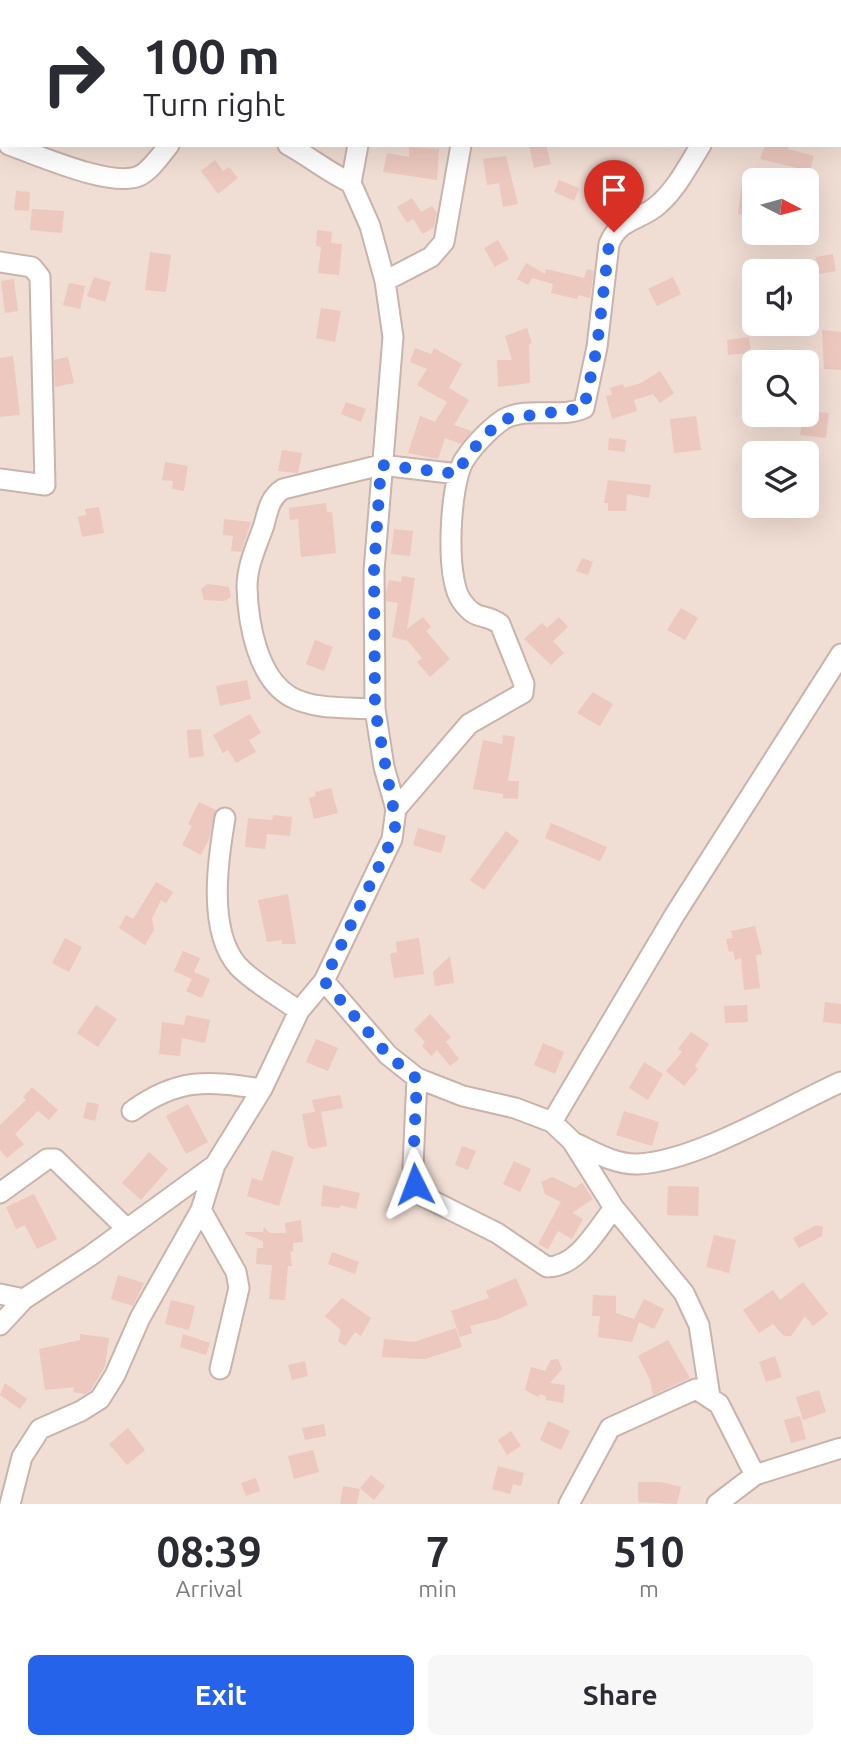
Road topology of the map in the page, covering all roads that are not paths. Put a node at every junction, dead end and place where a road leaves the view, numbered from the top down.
1 (15, 147) edge
2 (167, 147) edge
3 (292, 147) edge
4 (358, 147) edge
5 (461, 147) edge
6 (700, 147) edge
7 (351, 183) junction
8 (0, 262) edge
9 (386, 281) junction
10 (381, 465) junction
11 (458, 474) junction
12 (0, 479) edge
13 (841, 654) edge
14 (375, 709) junction
15 (396, 809) junction
16 (225, 818) dead end
17 (324, 981) junction
18 (299, 1011) junction
19 (417, 1079) junction
20 (841, 1082) edge
21 (262, 1089) junction
22 (132, 1111) dead end
23 (552, 1122) junction
24 (572, 1141) junction
25 (215, 1165) junction
26 (0, 1193) edge
27 (614, 1208) junction
28 (201, 1210) junction
29 (126, 1228) junction
30 (0, 1294) edge
31 (24, 1299) junction
32 (0, 1325) edge
33 (220, 1368) dead end
34 (710, 1397) junction
35 (841, 1448) edge
36 (755, 1475) junction
37 (10, 1504) edge
38 (569, 1504) edge
39 (717, 1504) edge

1 - 2 street
3 - 7 street
4 - 7 street
5 - 9 street
6 - 11 street
7 - 9 street
8 - 12 street
9 - 10 street
10 - 11 street
10 - 14 street
10 - 14 street
11 - 15 street
13 - 23 street
14 - 15 street
15 - 17 street
16 - 18 street
17 - 18 street
17 - 19 street
18 - 21 street
19 - 23 street
19 - 27 street
20 - 24 street
21 - 22 street
21 - 25 street
23 - 24 street
24 - 27 street
25 - 28 street
25 - 29 street
26 - 29 street
27 - 34 street
28 - 33 street
28 - 37 street
29 - 31 street
30 - 31 street
31 - 32 street
34 - 36 street
34 - 38 street
35 - 36 street
36 - 39 street

